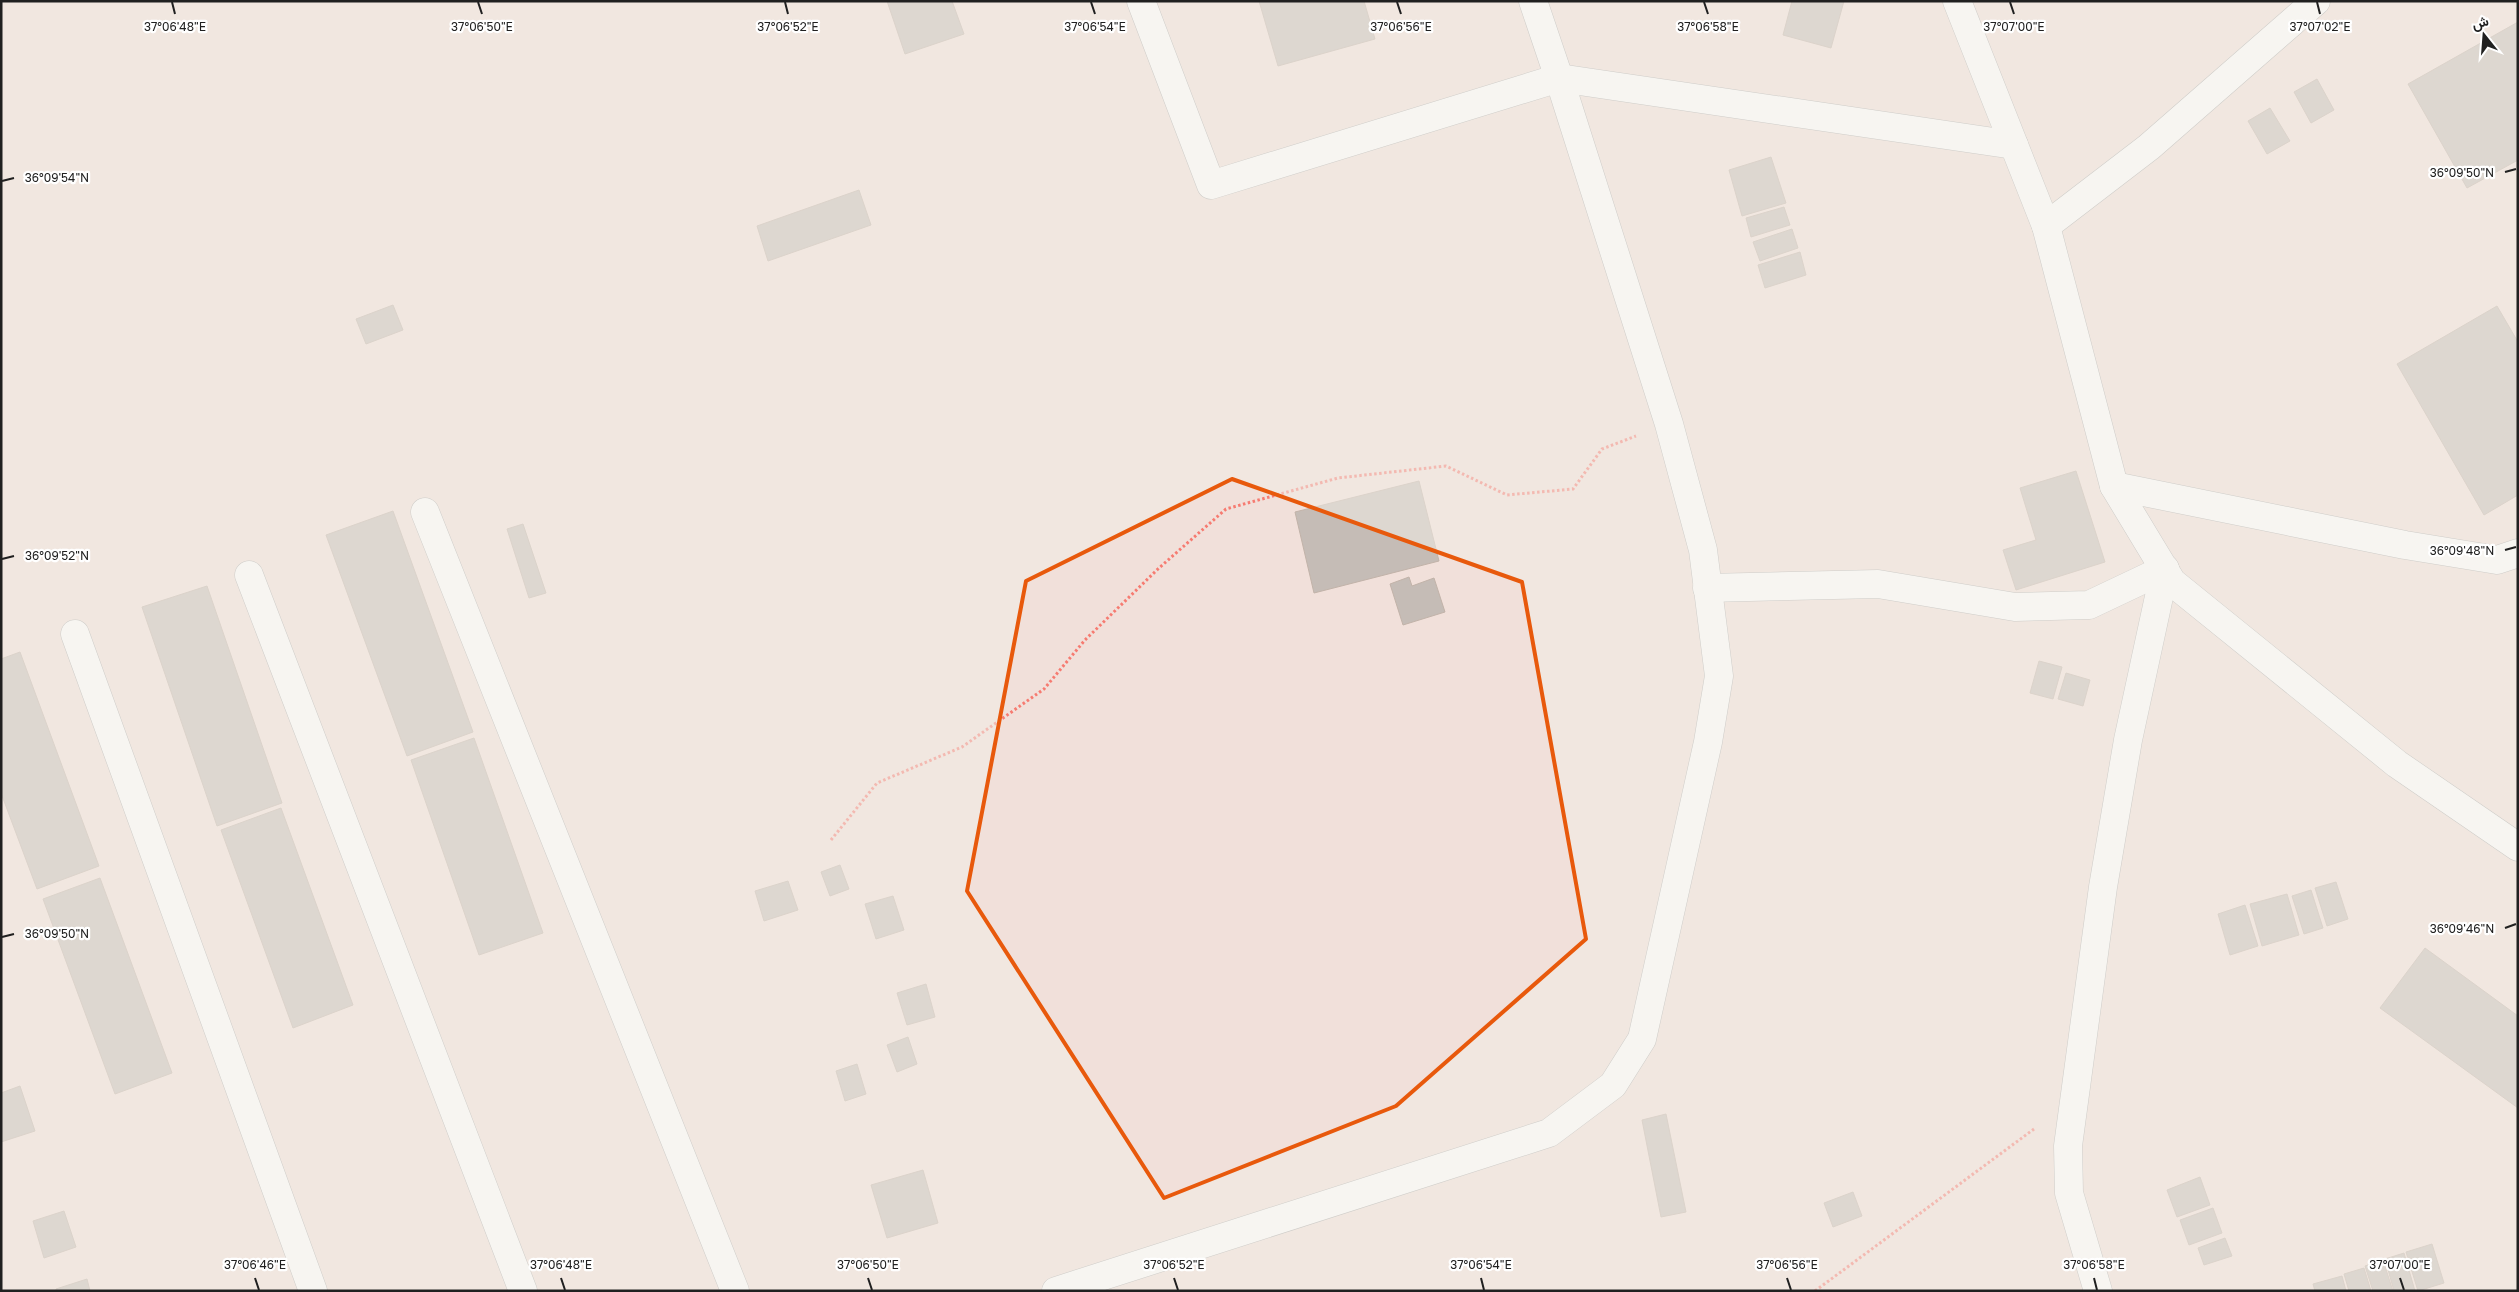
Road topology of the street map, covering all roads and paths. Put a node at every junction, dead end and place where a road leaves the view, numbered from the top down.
1 (1141, 1) edge
2 (1533, 1) edge
3 (1957, 1) edge
4 (2316, 1) edge
5 (1559, 78) junction
6 (2014, 145) junction
7 (2046, 226) junction
8 (1670, 424) junction
9 (2114, 486) junction
10 (425, 512) dead end
11 (2518, 553) edge
12 (2164, 569) junction
13 (249, 575) dead end
14 (1707, 588) junction
15 (75, 634) dead end
16 (831, 840) dead end
17 (2518, 846) edge
18 (2075, 1099) junction
19 (313, 1291) edge
20 (523, 1291) edge
21 (735, 1291) edge
22 (1056, 1291) edge
23 (1816, 1291) edge
24 (2098, 1291) edge

1 - 5 lane
2 - 5 lane
3 - 6 lane
4 - 7 lane
5 - 6 lane
5 - 8 lane
6 - 7 lane
7 - 9 lane
8 - 14 lane
8 - 16 path
9 - 11 lane
9 - 12 lane
10 - 21 lane
12 - 14 lane
12 - 17 lane
12 - 18 lane
13 - 20 lane
14 - 22 lane
15 - 19 lane
18 - 23 path
18 - 24 lane

